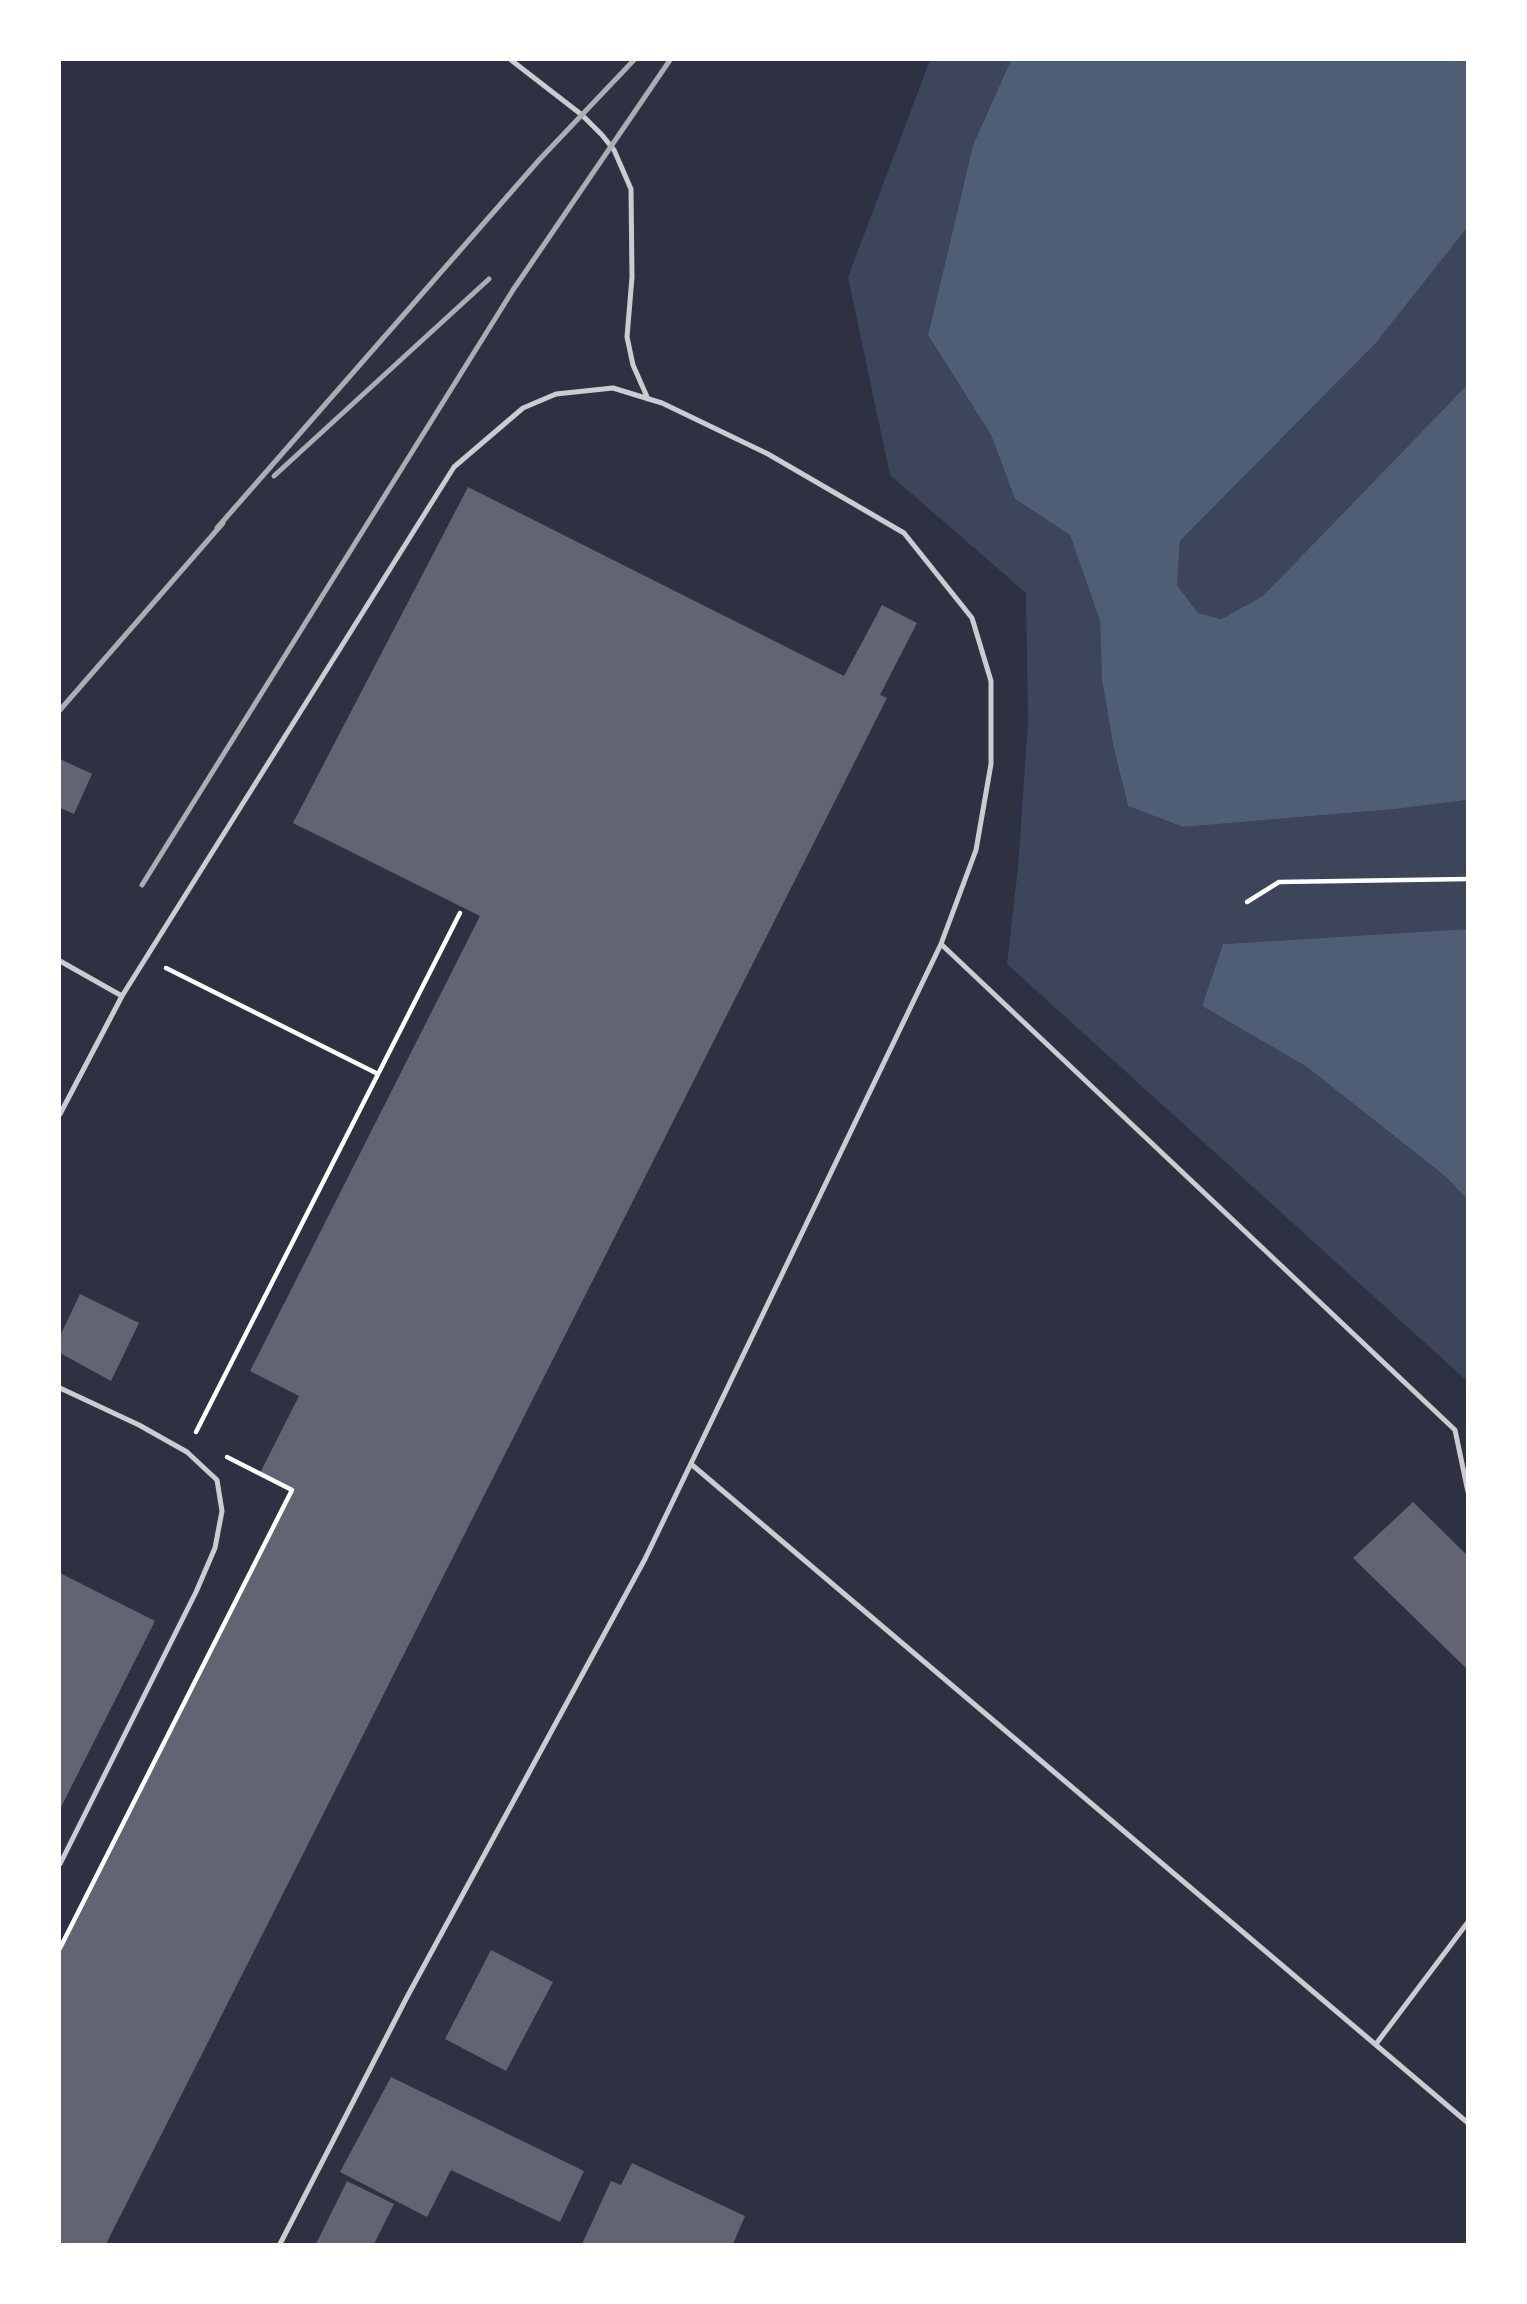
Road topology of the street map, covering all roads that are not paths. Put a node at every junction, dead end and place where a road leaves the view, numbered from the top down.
1 (511, 60) edge
2 (648, 399) junction
3 (941, 944) junction
4 (60, 961) edge
5 (122, 996) junction
6 (60, 1114) edge
7 (60, 1388) edge
8 (691, 1464) junction
9 (1468, 1492) edge
10 (60, 1864) edge
11 (1468, 1922) edge
12 (1376, 2044) junction
13 (1468, 2123) edge
14 (280, 2245) edge

1 - 2 lane
2 - 3 lane
2 - 5 lane
3 - 8 lane
3 - 9 lane
4 - 5 lane
5 - 6 lane
7 - 10 lane
8 - 12 lane
8 - 14 lane
11 - 12 lane
12 - 13 lane

